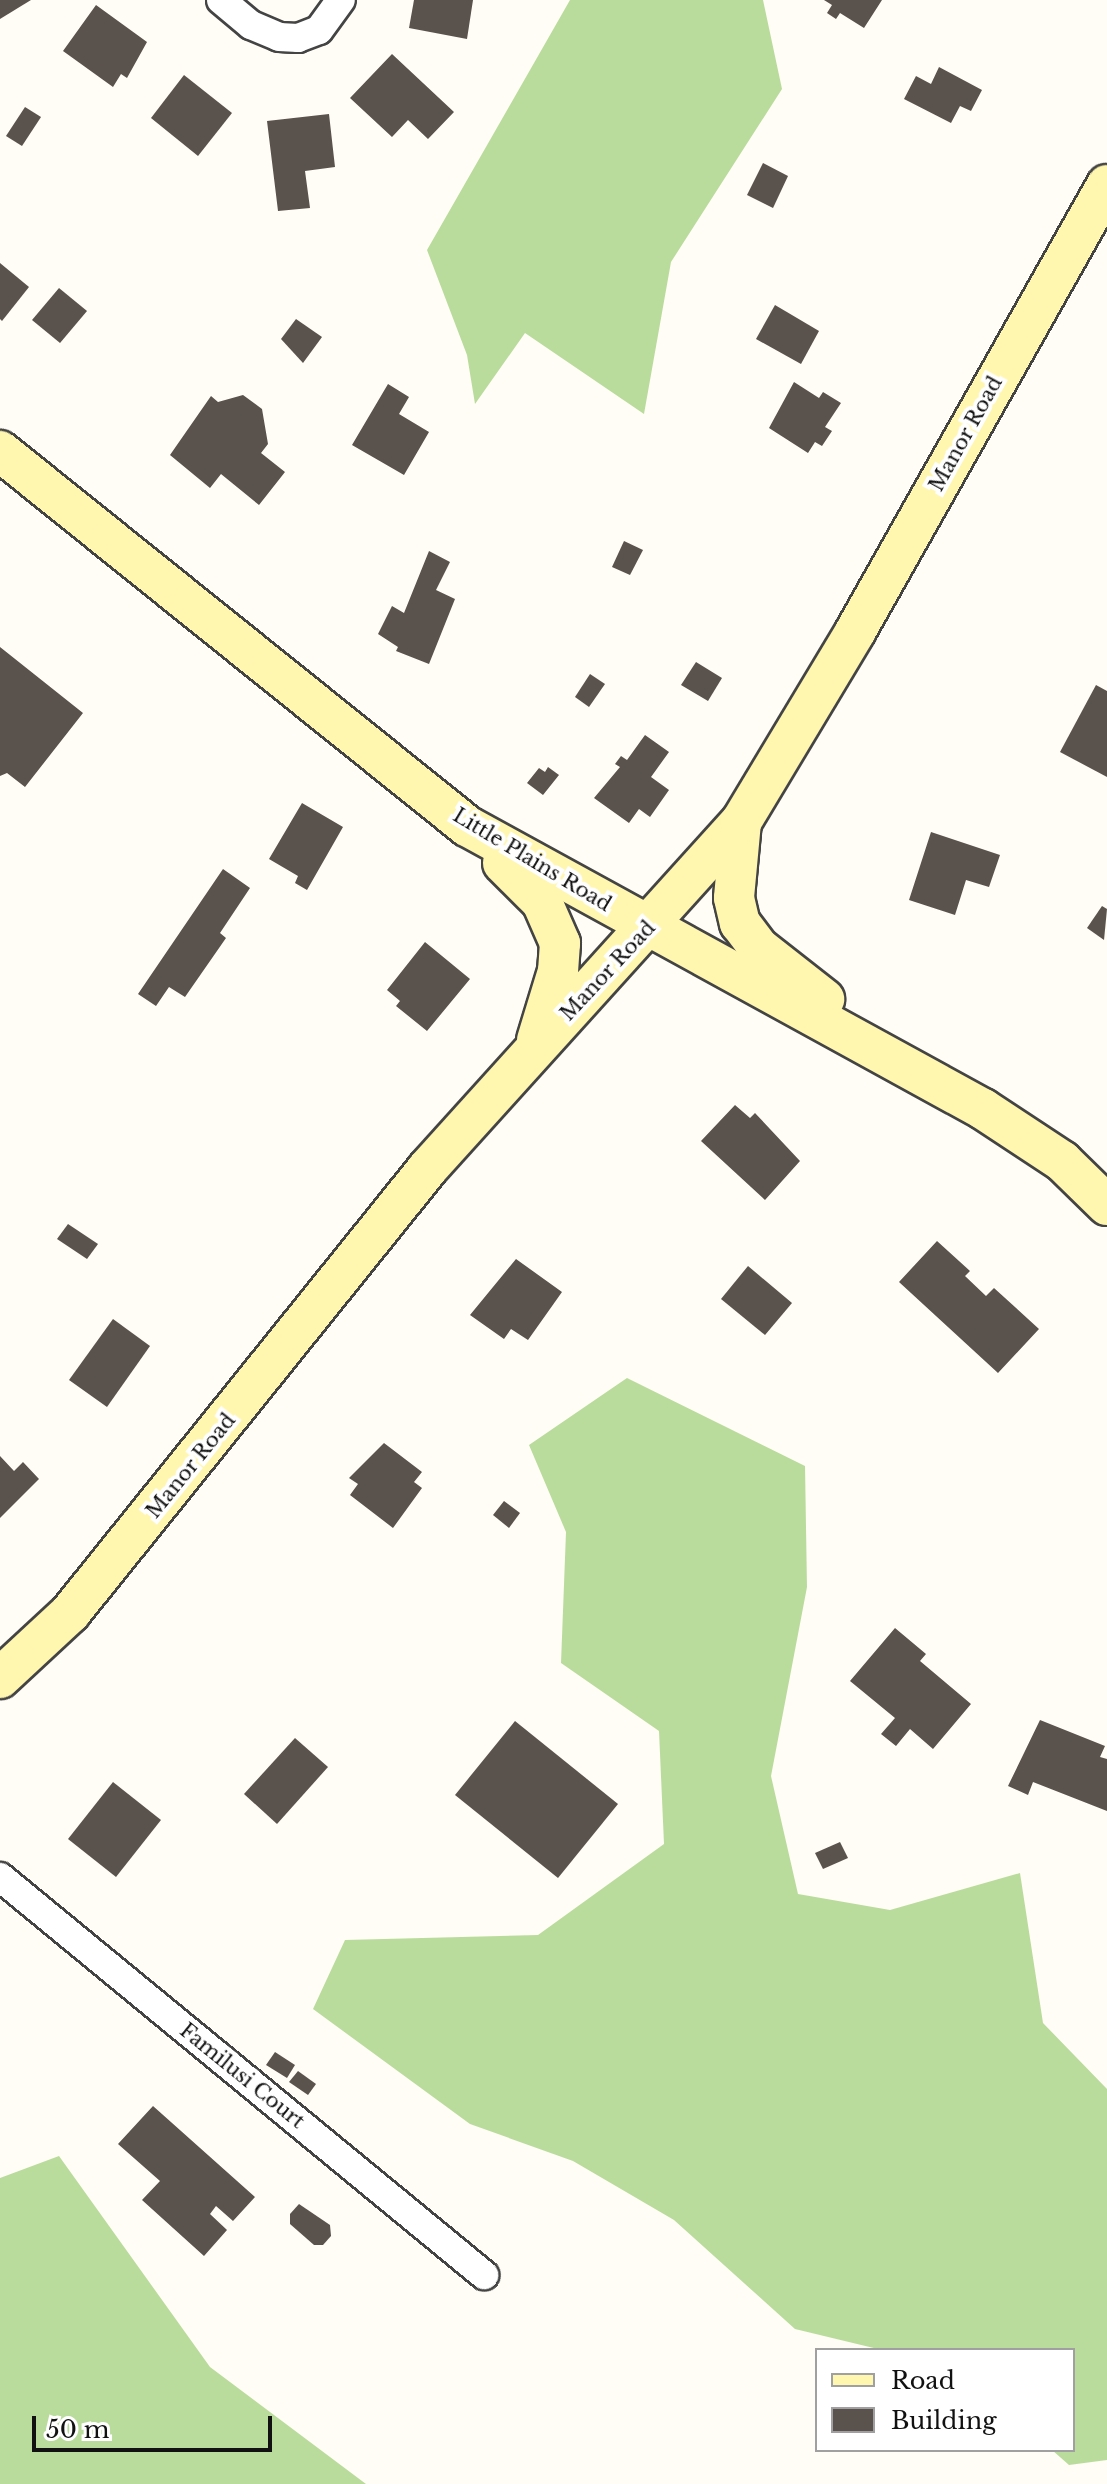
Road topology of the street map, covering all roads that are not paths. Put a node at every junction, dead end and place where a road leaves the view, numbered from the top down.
1 (221, 0) edge
2 (341, 0) edge
3 (1107, 185) edge
4 (0, 451) edge
5 (741, 822) junction
6 (467, 826) junction
7 (649, 926) junction
8 (534, 1052) junction
9 (900, 1064) junction
10 (1107, 1205) edge
11 (0, 1678) edge
12 (0, 1877) edge
13 (484, 2275) dead end

1 - 2 street
3 - 5 street, Manor Road
4 - 6 street, Little Plains Road
5 - 7 street, Manor Road
5 - 9 street
6 - 7 street, Little Plains Road
6 - 8 street
7 - 8 street, Manor Road
7 - 9 street, Little Plains Road
8 - 11 street, Manor Road
9 - 10 street, Little Plains Road
12 - 13 street, Familusi Court

